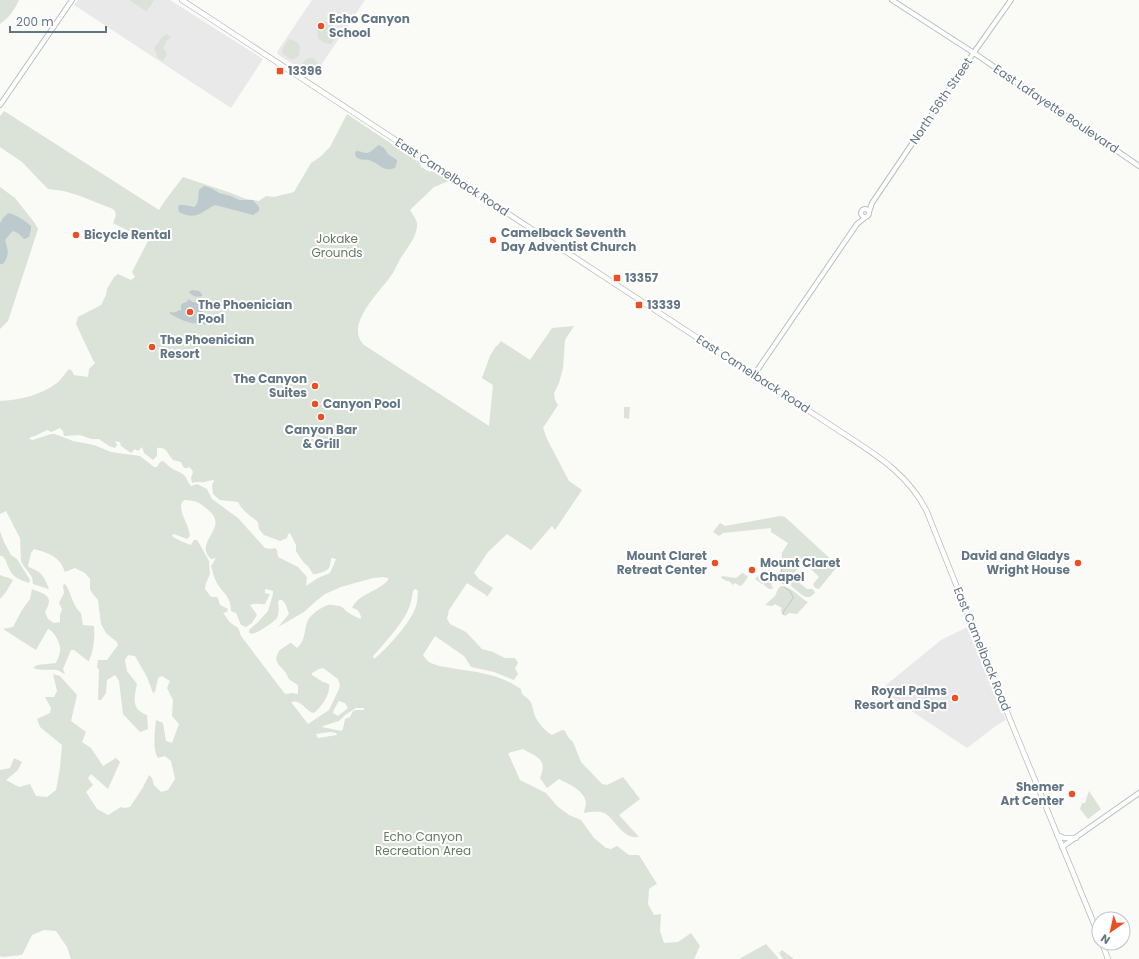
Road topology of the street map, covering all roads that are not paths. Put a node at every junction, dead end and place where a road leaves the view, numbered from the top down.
1 (72, 0) edge
2 (182, 0) edge
3 (892, 0) edge
4 (1011, 0) edge
5 (974, 53) junction
6 (0, 106) edge
7 (1139, 166) edge
8 (867, 211) junction
9 (861, 214) junction
10 (866, 217) junction
11 (857, 224) junction
12 (754, 375) junction
13 (1139, 793) edge
14 (1057, 834) junction
15 (1076, 838) junction
16 (1062, 847) junction
17 (1091, 917) edge

1 - 6 street
2 - 12 main road, East Camelback Road
3 - 5 street, East Lafayette Boulevard
4 - 5 street, North 56th Street
5 - 7 street, East Lafayette Boulevard
5 - 8 street, North 56th Street
8 - 9 street, North 56th Street
8 - 10 street, North 56th Street
9 - 10 street
9 - 11 street, North 56th Street
10 - 11 street, North 56th Street
11 - 12 street, North 56th Street
12 - 14 main road, East Camelback Road
13 - 15 street
14 - 15 main road
14 - 16 main road, East Camelback Road
15 - 16 street
16 - 17 main road, East Camelback Road

